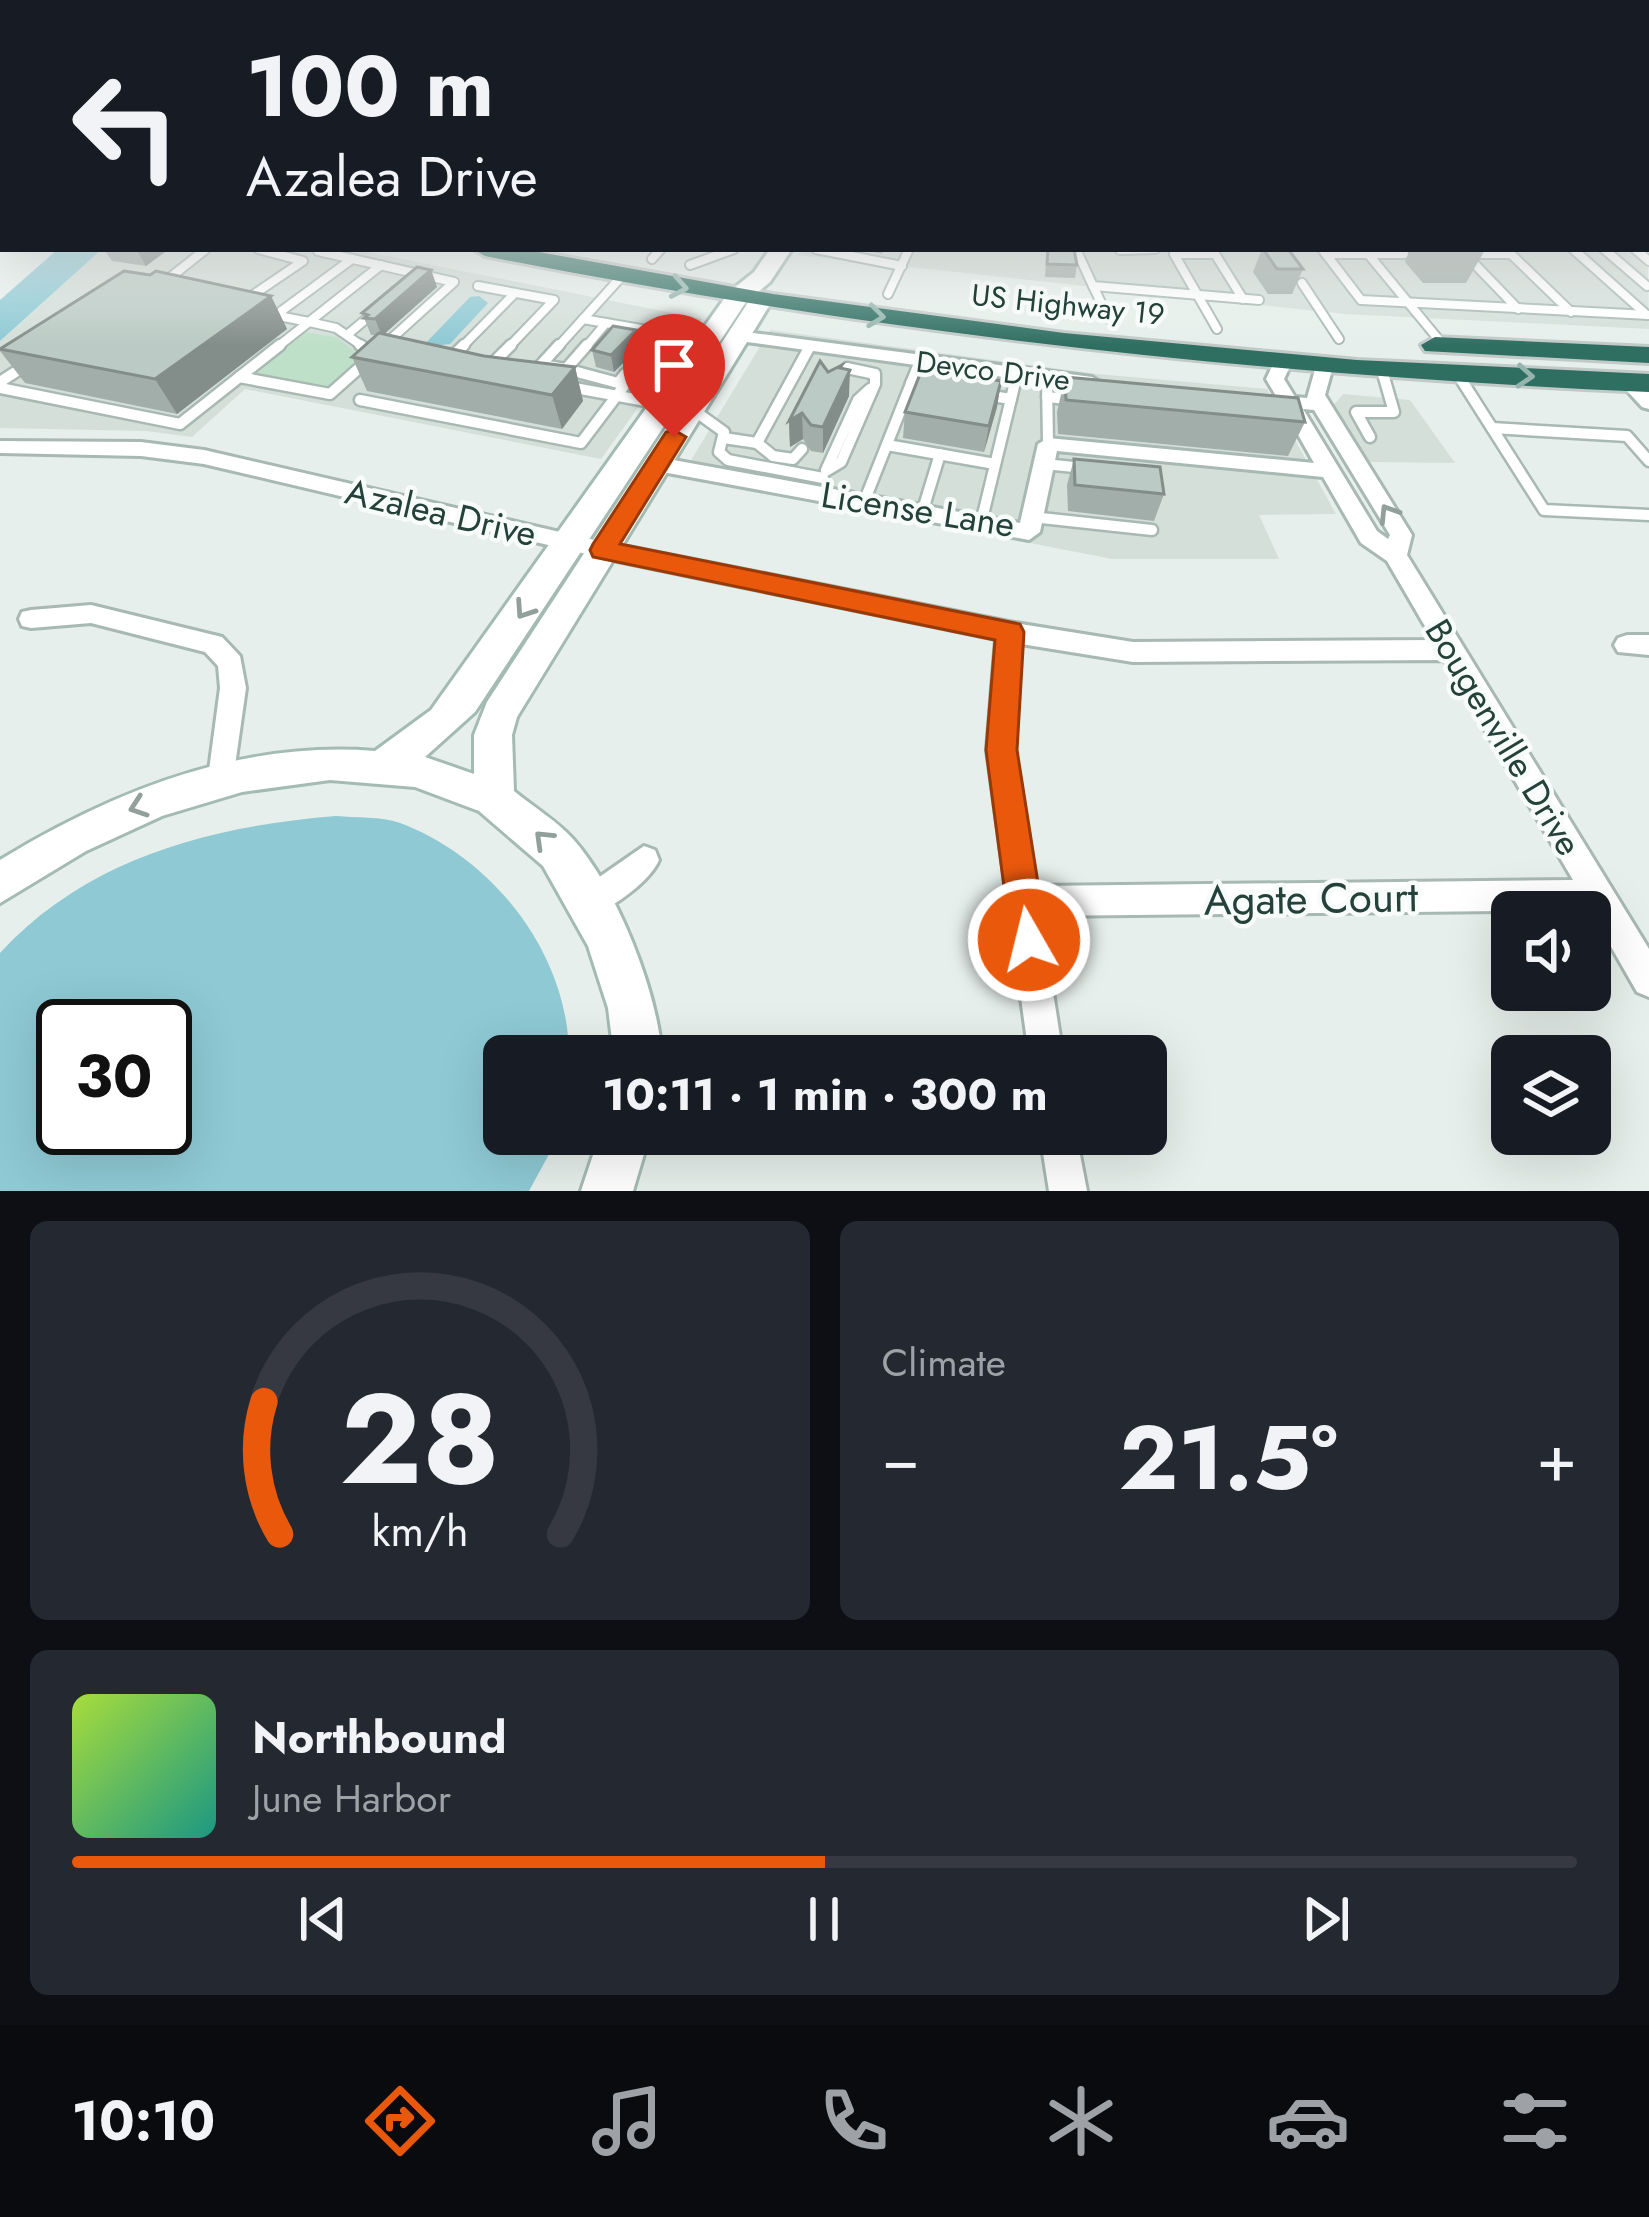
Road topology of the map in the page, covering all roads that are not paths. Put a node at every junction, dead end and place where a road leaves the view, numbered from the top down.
1 (202, 252) edge
2 (269, 252) edge
3 (317, 252) edge
4 (327, 252) edge
5 (500, 252) edge
6 (726, 252) edge
7 (779, 252) edge
8 (829, 252) edge
9 (908, 252) edge
10 (1077, 252) edge
11 (1166, 252) edge
12 (1201, 252) edge
13 (1215, 252) edge
14 (1324, 252) edge
15 (1367, 252) edge
16 (1379, 252) edge
17 (1481, 252) edge
18 (1496, 252) edge
19 (1577, 252) edge
20 (1608, 252) edge
21 (656, 254) edge
22 (1174, 254) junction
23 (1404, 254) dead end
24 (1450, 254) edge
25 (1465, 254) junction
26 (352, 259) junction
27 (303, 261) junction
28 (381, 265) junction
29 (690, 266) junction
30 (902, 266) junction
31 (420, 274) junction
32 (622, 276) junction
33 (167, 280) junction
34 (1302, 284) edge
35 (478, 286) dead end
36 (1093, 286) junction
37 (1615, 286) junction
38 (1648, 286) edge
39 (753, 292) junction
40 (515, 293) junction
41 (888, 294) junction
42 (1197, 295) junction
43 (250, 297) junction
44 (1243, 299) junction
45 (1259, 300) dead end
46 (1409, 303) junction
47 (1519, 310) junction
48 (1572, 313) junction
49 (275, 315) junction
50 (1648, 315) edge
51 (583, 319) junction
52 (1108, 319) junction
53 (309, 322) junction
54 (606, 323) junction
55 (1216, 329) junction
56 (657, 332) junction
57 (347, 335) junction
58 (738, 336) junction
59 (810, 346) junction
60 (1507, 349) junction
61 (1332, 351) junction
62 (377, 352) junction
63 (1649, 355) edge
64 (1284, 359) junction
65 (1450, 359) junction
66 (920, 361) junction
67 (445, 364) junction
68 (541, 364) junction
69 (1381, 367) junction
70 (566, 369) junction
71 (485, 371) junction
72 (1016, 374) junction
73 (239, 377) junction
74 (1642, 378) edge
75 (528, 379) junction
76 (910, 383) junction
77 (0, 385) edge
78 (1114, 386) edge
79 (831, 388) edge
80 (1047, 388) junction
81 (617, 395) junction
82 (1011, 399) junction
83 (359, 400) dead end
84 (1248, 400) edge
85 (1093, 402) edge
86 (1649, 403) edge
87 (1321, 404) junction
88 (678, 407) junction
89 (1292, 416) junction
90 (1492, 428) junction
91 (1370, 437) dead end
92 (724, 438) junction
93 (757, 443) junction
94 (887, 445) junction
95 (0, 447) edge
96 (802, 449) dead end
97 (940, 454) junction
98 (1046, 454) junction
99 (1649, 461) edge
100 (657, 464) junction
101 (995, 464) junction
102 (1089, 469) edge
103 (1330, 471) junction
104 (822, 480) junction
105 (864, 502) junction
106 (922, 512) junction
107 (1649, 515) edge
108 (1033, 517) junction
109 (981, 523) junction
110 (1152, 530) dead end
111 (586, 546) junction
112 (1395, 555) junction
113 (32, 619) dead end
114 (1010, 632) junction
115 (1452, 650) junction
116 (388, 762) junction
117 (222, 778) junction
118 (494, 799) junction
119 (644, 860) dead end
120 (0, 883) edge
121 (1596, 891) edge
122 (1491, 896) edge
123 (593, 900) junction
124 (1024, 902) junction
125 (1611, 917) edge
126 (1649, 980) edge
127 (638, 1035) edge
128 (1043, 1035) edge
129 (1061, 1155) edge
130 (1067, 1191) edge

1 - 33 lane
2 - 27 lane
3 - 27 lane
4 - 26 lane
5 - 32 highway, US Highway 19
6 - 29 lane
7 - 39 street
8 - 30 lane
9 - 30 lane
10 - 36 lane
11 - 22 lane
12 - 22 lane
13 - 44 lane
14 - 46 lane
15 - 46 lane
16 - 23 lane
17 - 25 lane
18 - 48 lane
19 - 37 lane
20 - 38 lane
21 - 29 highway, US Highway 19
22 - 42 lane
24 - 25 lane
25 - 47 lane
26 - 28 lane
26 - 49 lane
27 - 43 lane
28 - 31 lane
28 - 53 lane
29 - 39 highway, US Highway 19
30 - 41 lane
31 - 57 lane
31 - 62 lane
32 -> 39 highway, US Highway 19
32 - 51 lane
33 - 43 lane
33 - 77 lane
34 - 61 lane
35 - 40 lane
36 - 42 lane
36 - 52 lane
37 - 38 lane
37 - 50 lane
39 - 41 highway, US Highway 19
39 - 58 street
39 -> 64 highway, US Highway 19
39 - 88 street
40 - 67 lane
40 - 71 lane
41 - 52 highway, US Highway 19
42 - 44 lane
42 - 55 lane
43 - 49 lane
44 - 45 lane
46 - 47 lane
46 - 65 lane
47 - 48 lane
48 - 50 lane
49 - 53 lane
51 - 54 lane
51 - 68 lane
52 - 55 highway, US Highway 19
53 - 57 lane
53 - 73 lane
54 - 56 lane
54 - 70 lane
55 - 61 highway, US Highway 19
56 - 70 lane
56 - 81 lane
57 - 62 lane
58 - 59 street, Devco Drive
58 - 88 street
59 - 66 street, Devco Drive
59 - 93 lane
60 - 63 highway, US Highway 19
60 - 64 highway
60 - 65 highway, US Highway 19
61 - 64 highway, US Highway 19
61 - 65 highway, US Highway 19
61 - 69 highway, US Highway 19
61 - 87 street
62 - 67 lane
62 - 73 lane
64 - 89 street, Bougenville Drive
65 - 69 highway, US Highway 19
65 -> 74 highway, US Highway 19
65 - 90 lane
66 - 72 street, Devco Drive
66 - 76 lane
67 - 71 lane
68 - 70 lane
68 - 75 lane
69 - 91 lane
71 - 75 lane
72 - 80 street, Devco Drive
72 - 82 lane
73 - 77 lane
74 - 86 street
75 - 81 lane
76 - 82 lane
76 - 94 lane
78 - 80 street, Devco Drive
79 - 104 lane
80 - 85 lane
80 - 98 lane
81 - 83 lane
81 - 88 lane
82 - 101 lane
84 - 89 street
87 - 89 street
112 -> 87 street, Bougenville Drive
88 - 92 lane
88 - 100 street
88 - 111 street
89 - 103 street, Bougenville Drive
90 - 99 lane
90 - 107 lane
92 - 93 lane
92 - 104 lane
93 - 96 lane
94 - 97 lane
94 - 105 lane
95 - 111 street, Azalea Drive
97 - 101 lane
97 - 106 lane
98 - 102 lane
98 - 103 street
98 - 108 street, License Lane
100 - 104 street, License Lane
100 - 111 street
101 - 109 lane
103 - 112 street, Bougenville Drive
104 - 105 street, License Lane
105 - 106 street, License Lane
106 - 109 street, License Lane
108 - 109 street, License Lane
108 - 110 lane
111 - 114 street, Azalea Drive
111 -> 116 street
111 - 118 street
112 - 115 street, Bougenville Drive
113 - 117 street
114 - 115 street, Azalea Drive
114 - 124 street
115 - 121 street, Bougenville Drive
116 - 117 street
116 - 118 street
117 -> 120 street
123 -> 118 street
119 - 123 street
122 - 124 street, Agate Court
123 - 127 street
124 - 128 street
125 - 126 street, Bougenville Drive
129 - 130 street

